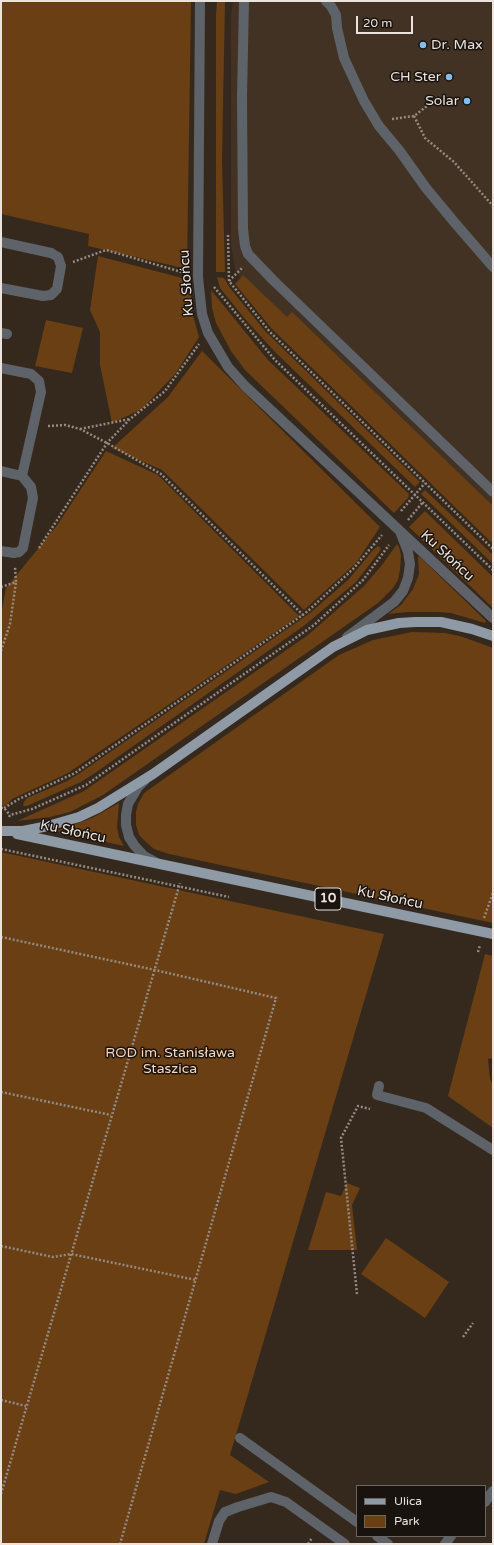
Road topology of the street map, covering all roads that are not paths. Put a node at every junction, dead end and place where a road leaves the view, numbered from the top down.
1 (200, 1) edge
2 (244, 1) edge
3 (326, 1) edge
4 (1, 242) edge
5 (493, 267) edge
6 (1, 288) edge
7 (1, 368) edge
8 (1, 471) edge
9 (22, 476) junction
10 (493, 492) edge
11 (402, 527) junction
12 (1, 551) edge
13 (493, 618) edge
14 (493, 636) edge
15 (333, 647) junction
16 (148, 778) junction
17 (1, 831) edge
18 (163, 864) junction
19 (493, 934) edge
20 (379, 1086) dead end
21 (493, 1150) edge
22 (240, 1438) dead end
23 (493, 1491) edge
24 (486, 1501) edge
25 (356, 1521) edge
26 (378, 1537) edge
27 (212, 1544) edge
28 (345, 1544) edge
29 (388, 1544) edge

1 - 11 street, Ku Słońcu
2 - 10 street
3 - 5 street
4 - 6 street
7 - 9 street
8 - 9 street
9 - 12 street
11 - 13 street, Ku Słońcu
11 - 15 street, Ku Słońcu
14 - 15 main road, Ku Słońcu / 10
15 - 16 main road, Ku Słońcu / 10
16 - 17 main road, Ku Słońcu / 10
16 - 18 street, Ku Słońcu
17 - 18 main road, Ku Słońcu / 10
18 - 19 main road, Ku Słońcu / 10
20 - 21 street
22 - 25 street
23 - 24 street
26 - 29 street
27 - 28 street

